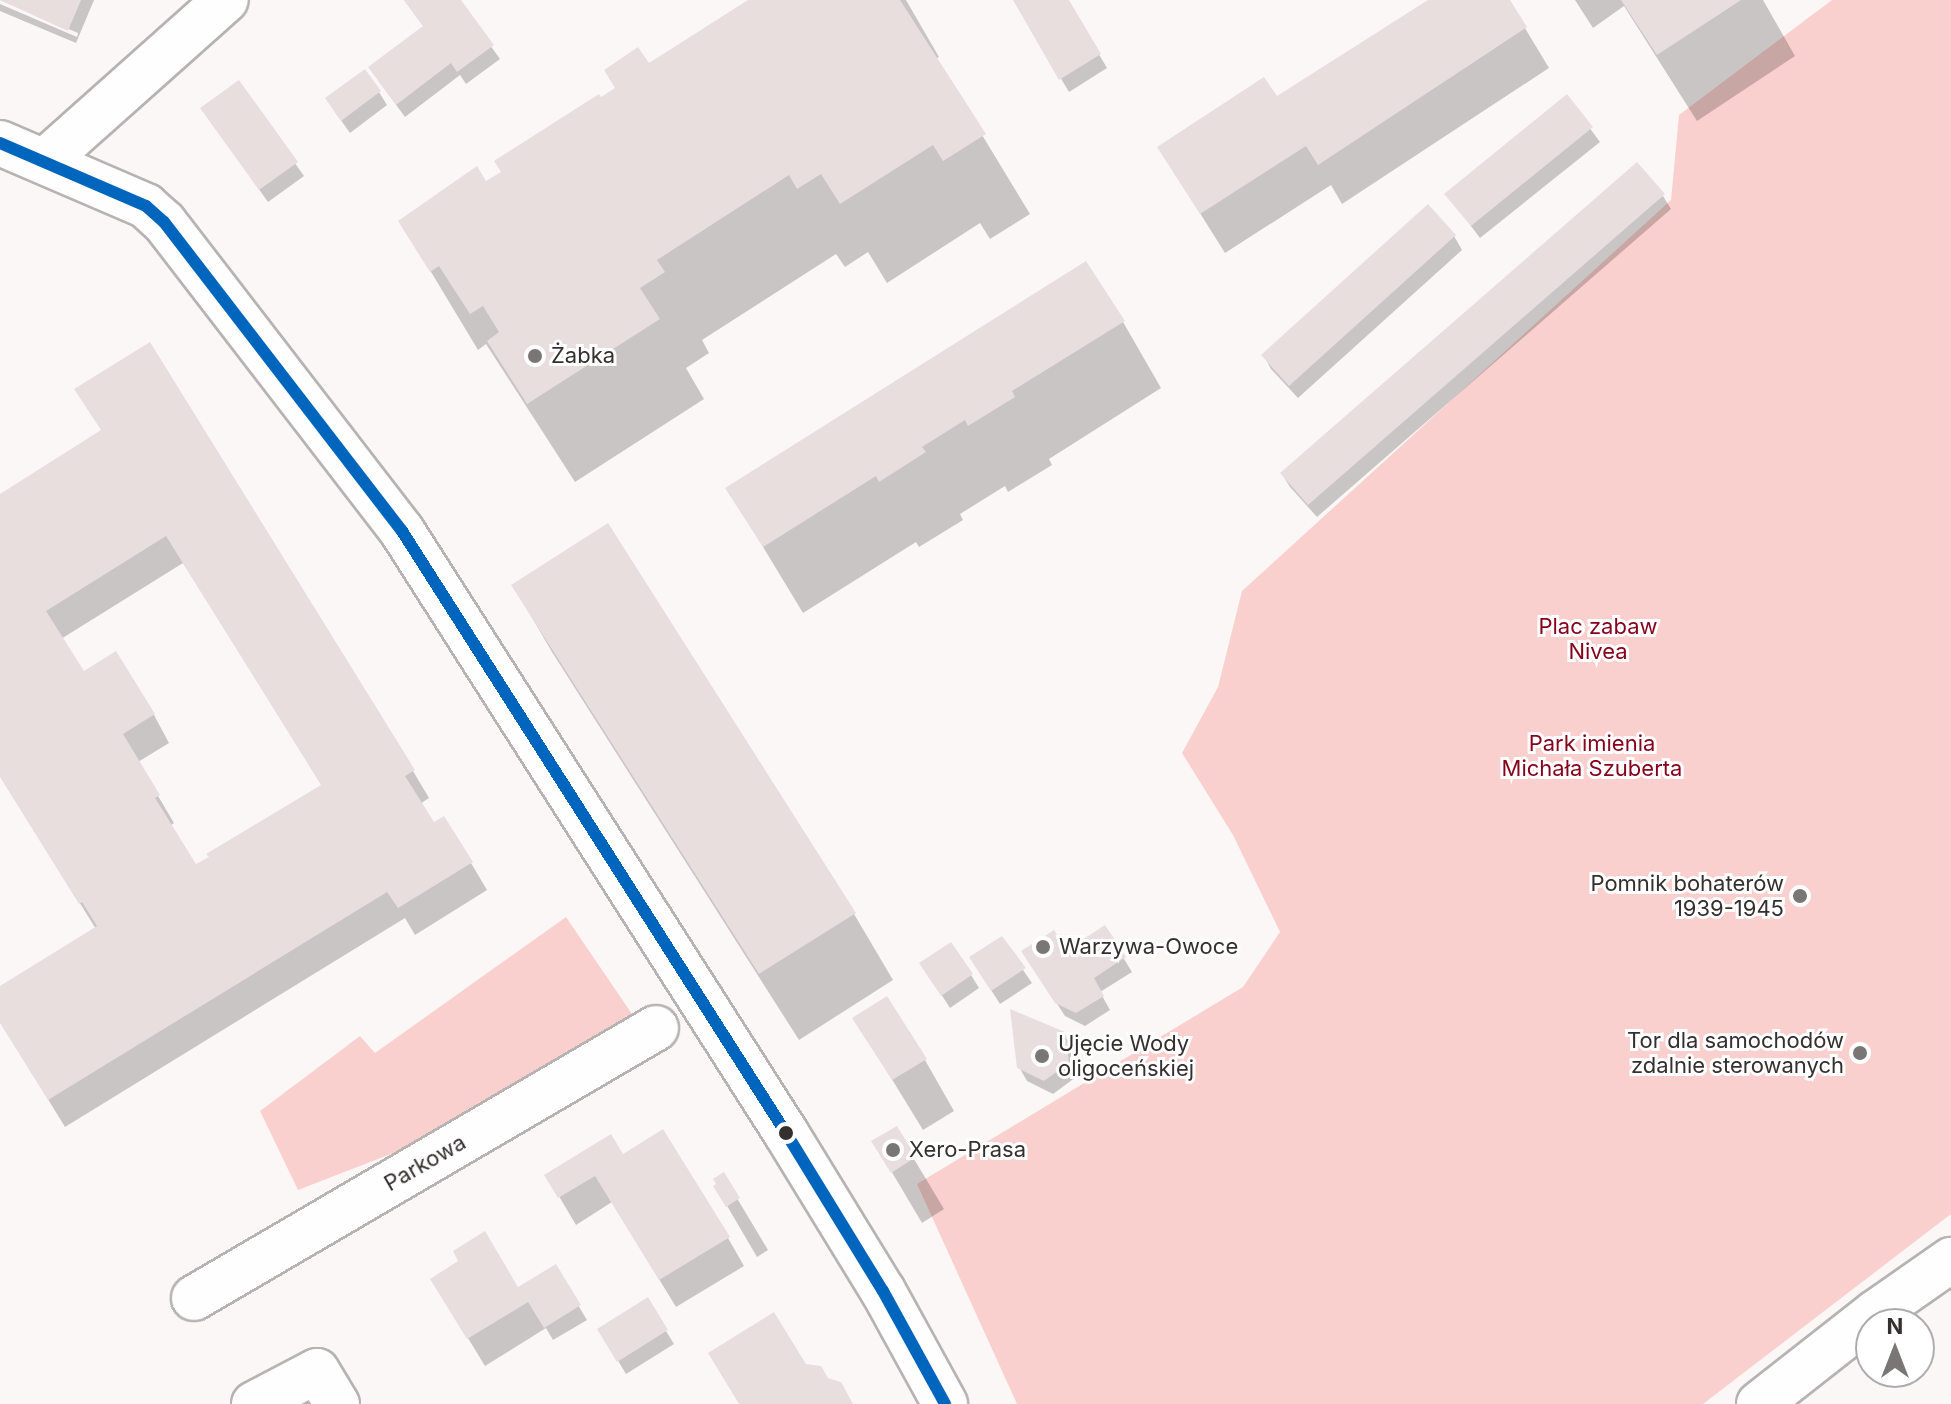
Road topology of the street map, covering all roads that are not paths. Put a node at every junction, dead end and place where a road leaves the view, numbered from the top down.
1 (226, 0) edge
2 (0, 143) edge
3 (45, 161) junction
4 (656, 1028) dead end
5 (1951, 1260) edge
6 (194, 1298) dead end
7 (327, 1387) edge
8 (254, 1404) edge
9 (945, 1404) edge
10 (1759, 1404) edge

1 - 3 street
2 - 3 street
3 - 9 street
4 - 6 street, Parkowa
5 - 10 street
7 - 8 street

